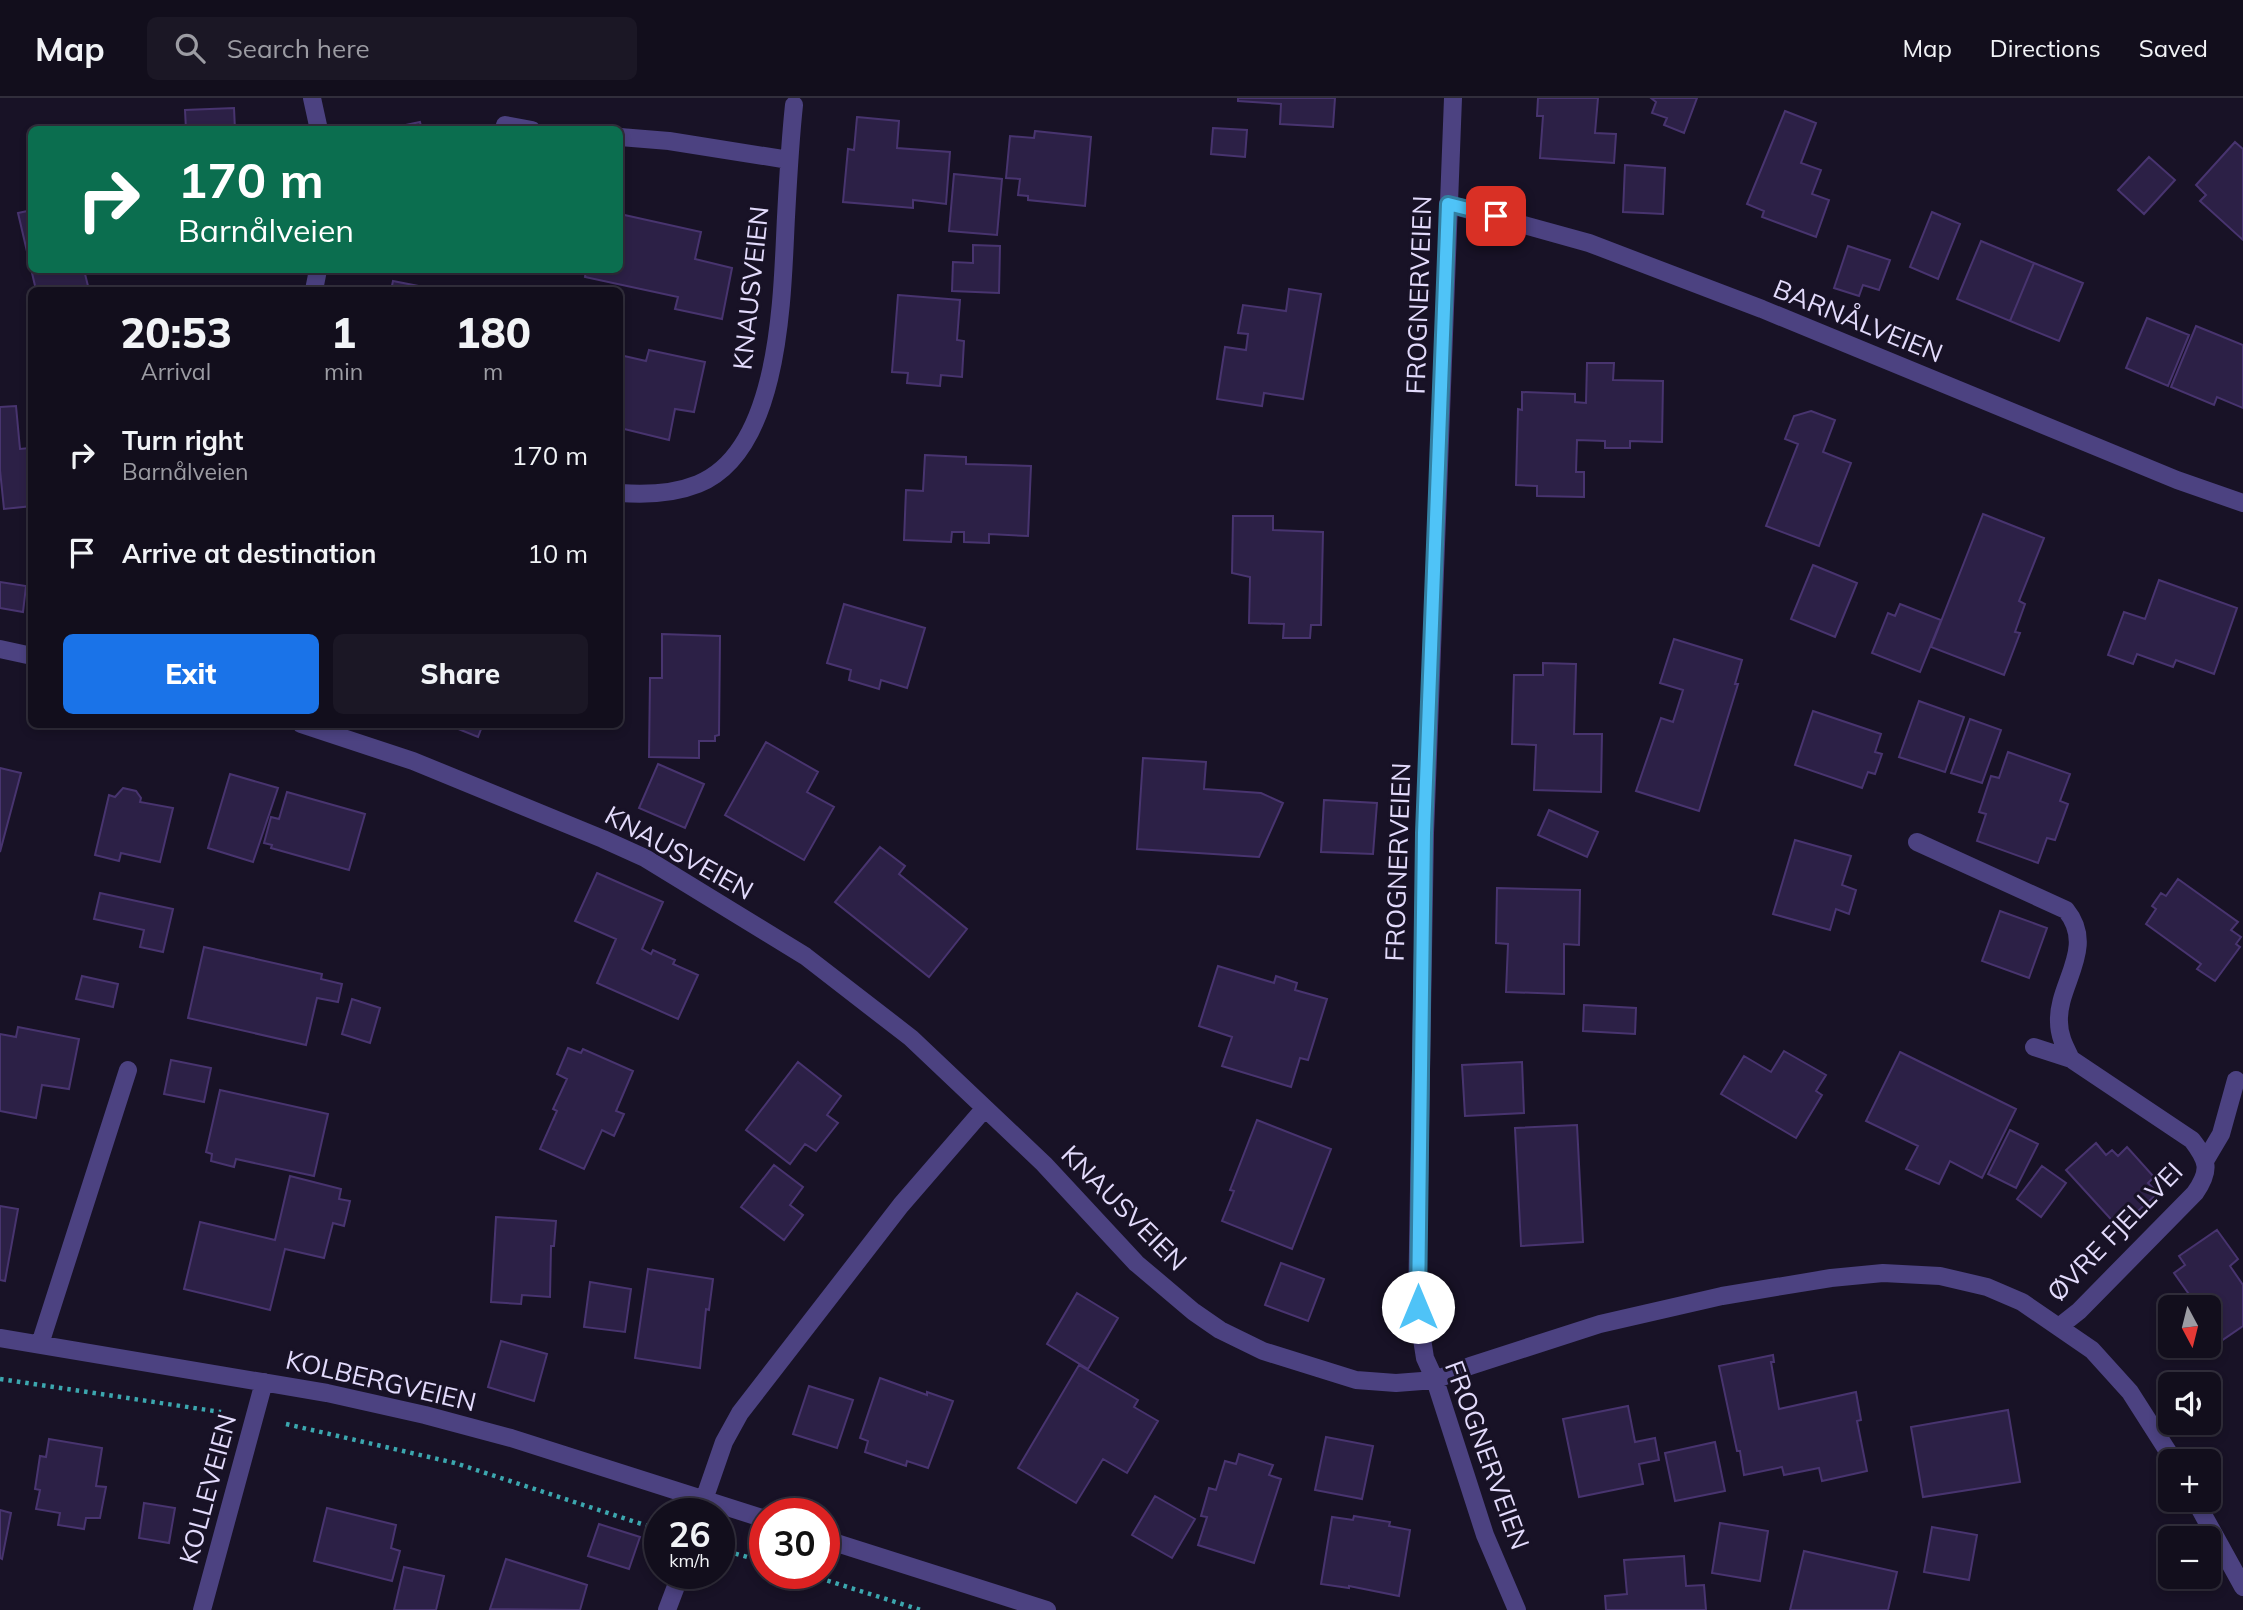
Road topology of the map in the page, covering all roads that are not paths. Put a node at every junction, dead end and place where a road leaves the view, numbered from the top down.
1 (312, 98) edge
2 (1453, 98) edge
3 (793, 105) dead end
4 (505, 125) dead end
5 (318, 126) edge
6 (510, 126) edge
7 (623, 137) edge
8 (789, 160) junction
9 (1448, 204) junction
10 (623, 494) edge
11 (2243, 503) edge
12 (0, 649) edge
13 (28, 655) edge
14 (313, 728) edge
15 (1917, 842) dead end
16 (2034, 1048) dead end
17 (2071, 1059) junction
18 (128, 1070) dead end
19 (2236, 1080) dead end
20 (985, 1108) junction
21 (2205, 1161) junction
22 (2060, 1326) junction
23 (0, 1338) edge
24 (40, 1344) junction
25 (1435, 1380) junction
26 (264, 1382) junction
27 (2166, 1449) edge
28 (676, 1498) edge
29 (704, 1498) edge
30 (2201, 1512) edge
31 (840, 1544) edge
32 (2243, 1587) edge
33 (675, 1589) edge
34 (202, 1610) edge
35 (667, 1610) edge
36 (1047, 1610) edge
37 (1517, 1610) edge

1 - 5 street
2 - 9 street, FROGNERVEIEN
3 - 8 street, KNAUSVEIEN
4 - 6 street
7 - 8 street
8 - 10 street, KNAUSVEIEN
9 - 11 street, BARNÅLVEIEN
9 - 25 street, FROGNERVEIEN
12 - 13 street
14 - 20 street, KNAUSVEIEN
15 - 17 street
16 - 17 street, ØVRE FJELLVEI
17 - 21 street, ØVRE FJELLVEI
18 - 24 street
19 - 21 street
20 - 25 street, KNAUSVEIEN
20 - 29 street
21 - 22 street, ØVRE FJELLVEI
22 - 25 street, ØVRE FJELLVEI
22 - 27 street, ØVRE FJELLVEI
23 - 24 street, KOLBERGVEIEN
24 - 26 street, KOLBERGVEIEN
25 - 37 street, FROGNERVEIEN
26 - 28 street, KOLBERGVEIEN
26 - 34 street, KOLLEVEIEN
30 - 32 street
31 - 36 street
33 - 35 street

